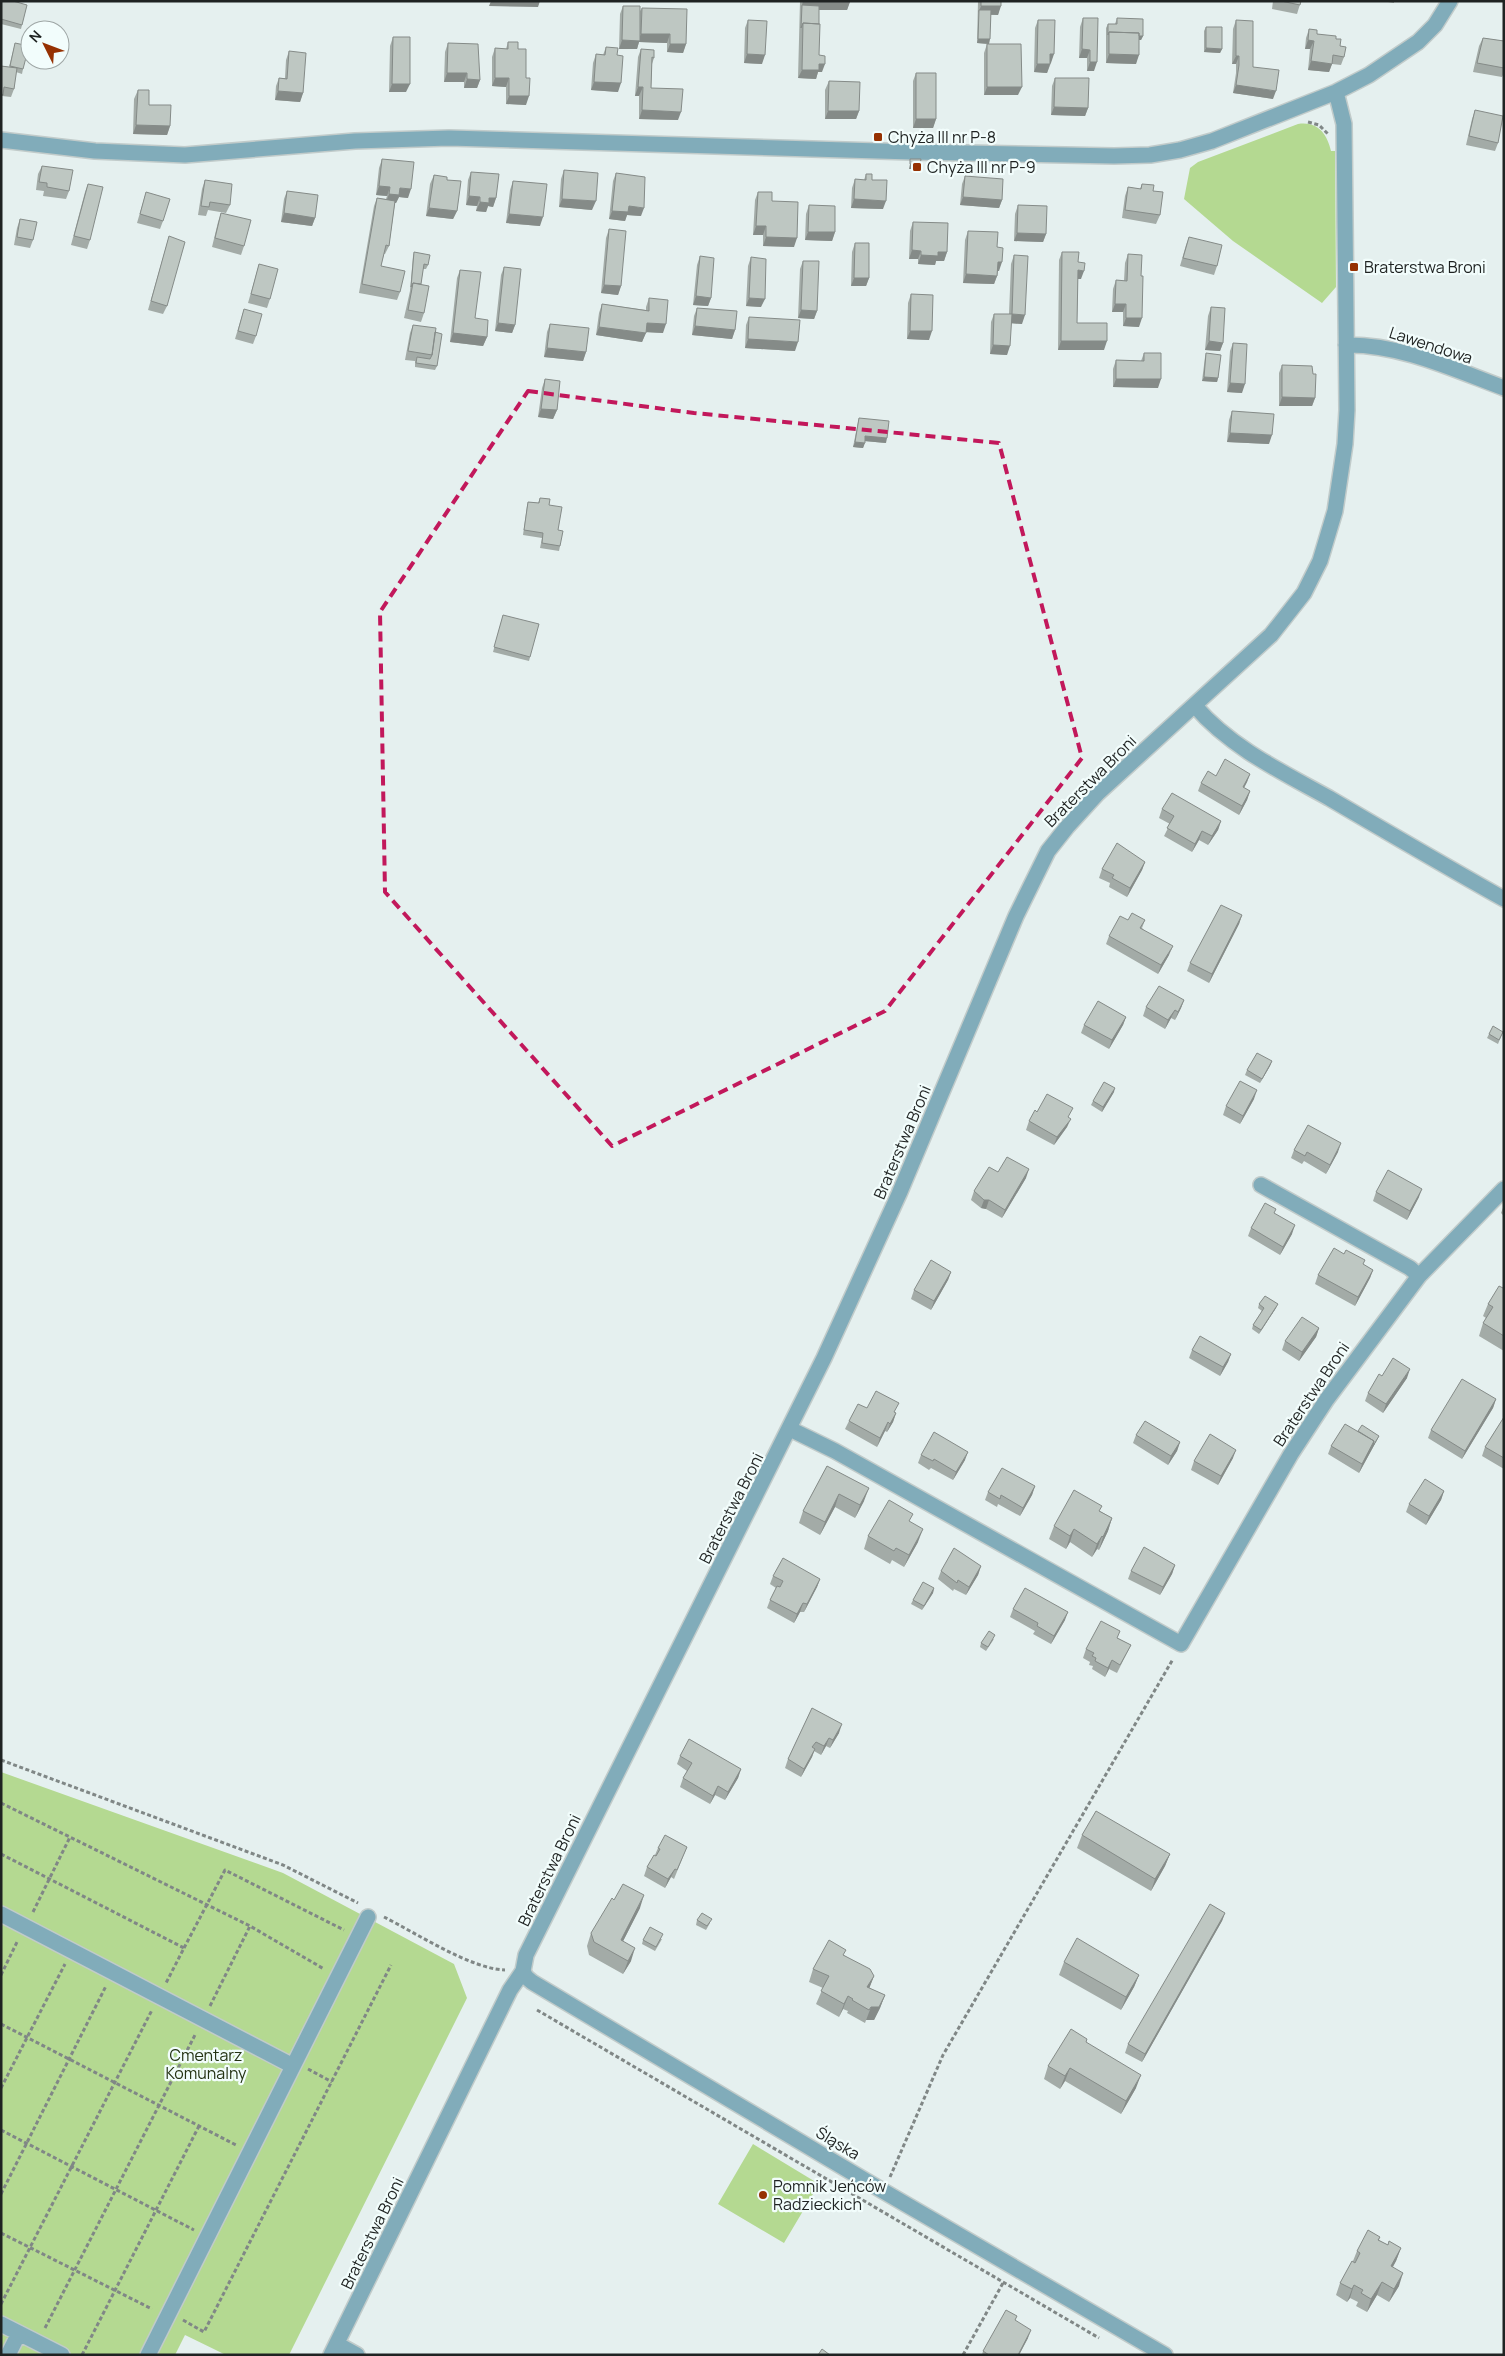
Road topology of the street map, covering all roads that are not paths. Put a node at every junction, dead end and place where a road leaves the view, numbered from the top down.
1 (1450, 1) edge
2 (1336, 92) junction
3 (1, 140) edge
4 (1346, 344) junction
5 (1504, 388) edge
6 (1195, 706) junction
7 (1504, 899) edge
8 (1262, 1185) dead end
9 (1504, 1189) edge
10 (1419, 1276) junction
11 (790, 1429) junction
12 (370, 1912) road end
13 (1, 1914) edge
14 (523, 1971) junction
15 (294, 2064) junction
16 (1, 2324) edge
17 (19, 2333) junction
18 (334, 2349) edge
19 (8, 2355) edge
20 (62, 2355) edge
21 (148, 2355) edge
22 (357, 2355) edge
23 (1166, 2355) edge

1 - 2 street
2 - 3 street
2 - 4 street, Braterstwa Broni
4 - 5 street, Lawendowa
4 - 6 street, Braterstwa Broni
6 - 7 street
6 - 11 street, Braterstwa Broni
8 - 10 street
9 - 10 street, Braterstwa Broni
10 - 11 street, Braterstwa Broni
11 - 14 street, Braterstwa Broni
12 - 15 street
13 - 15 street
14 - 18 street, Braterstwa Broni
14 - 23 street, Śląska
15 - 21 street
16 - 17 street
17 - 19 street
17 - 20 street
18 - 22 street

